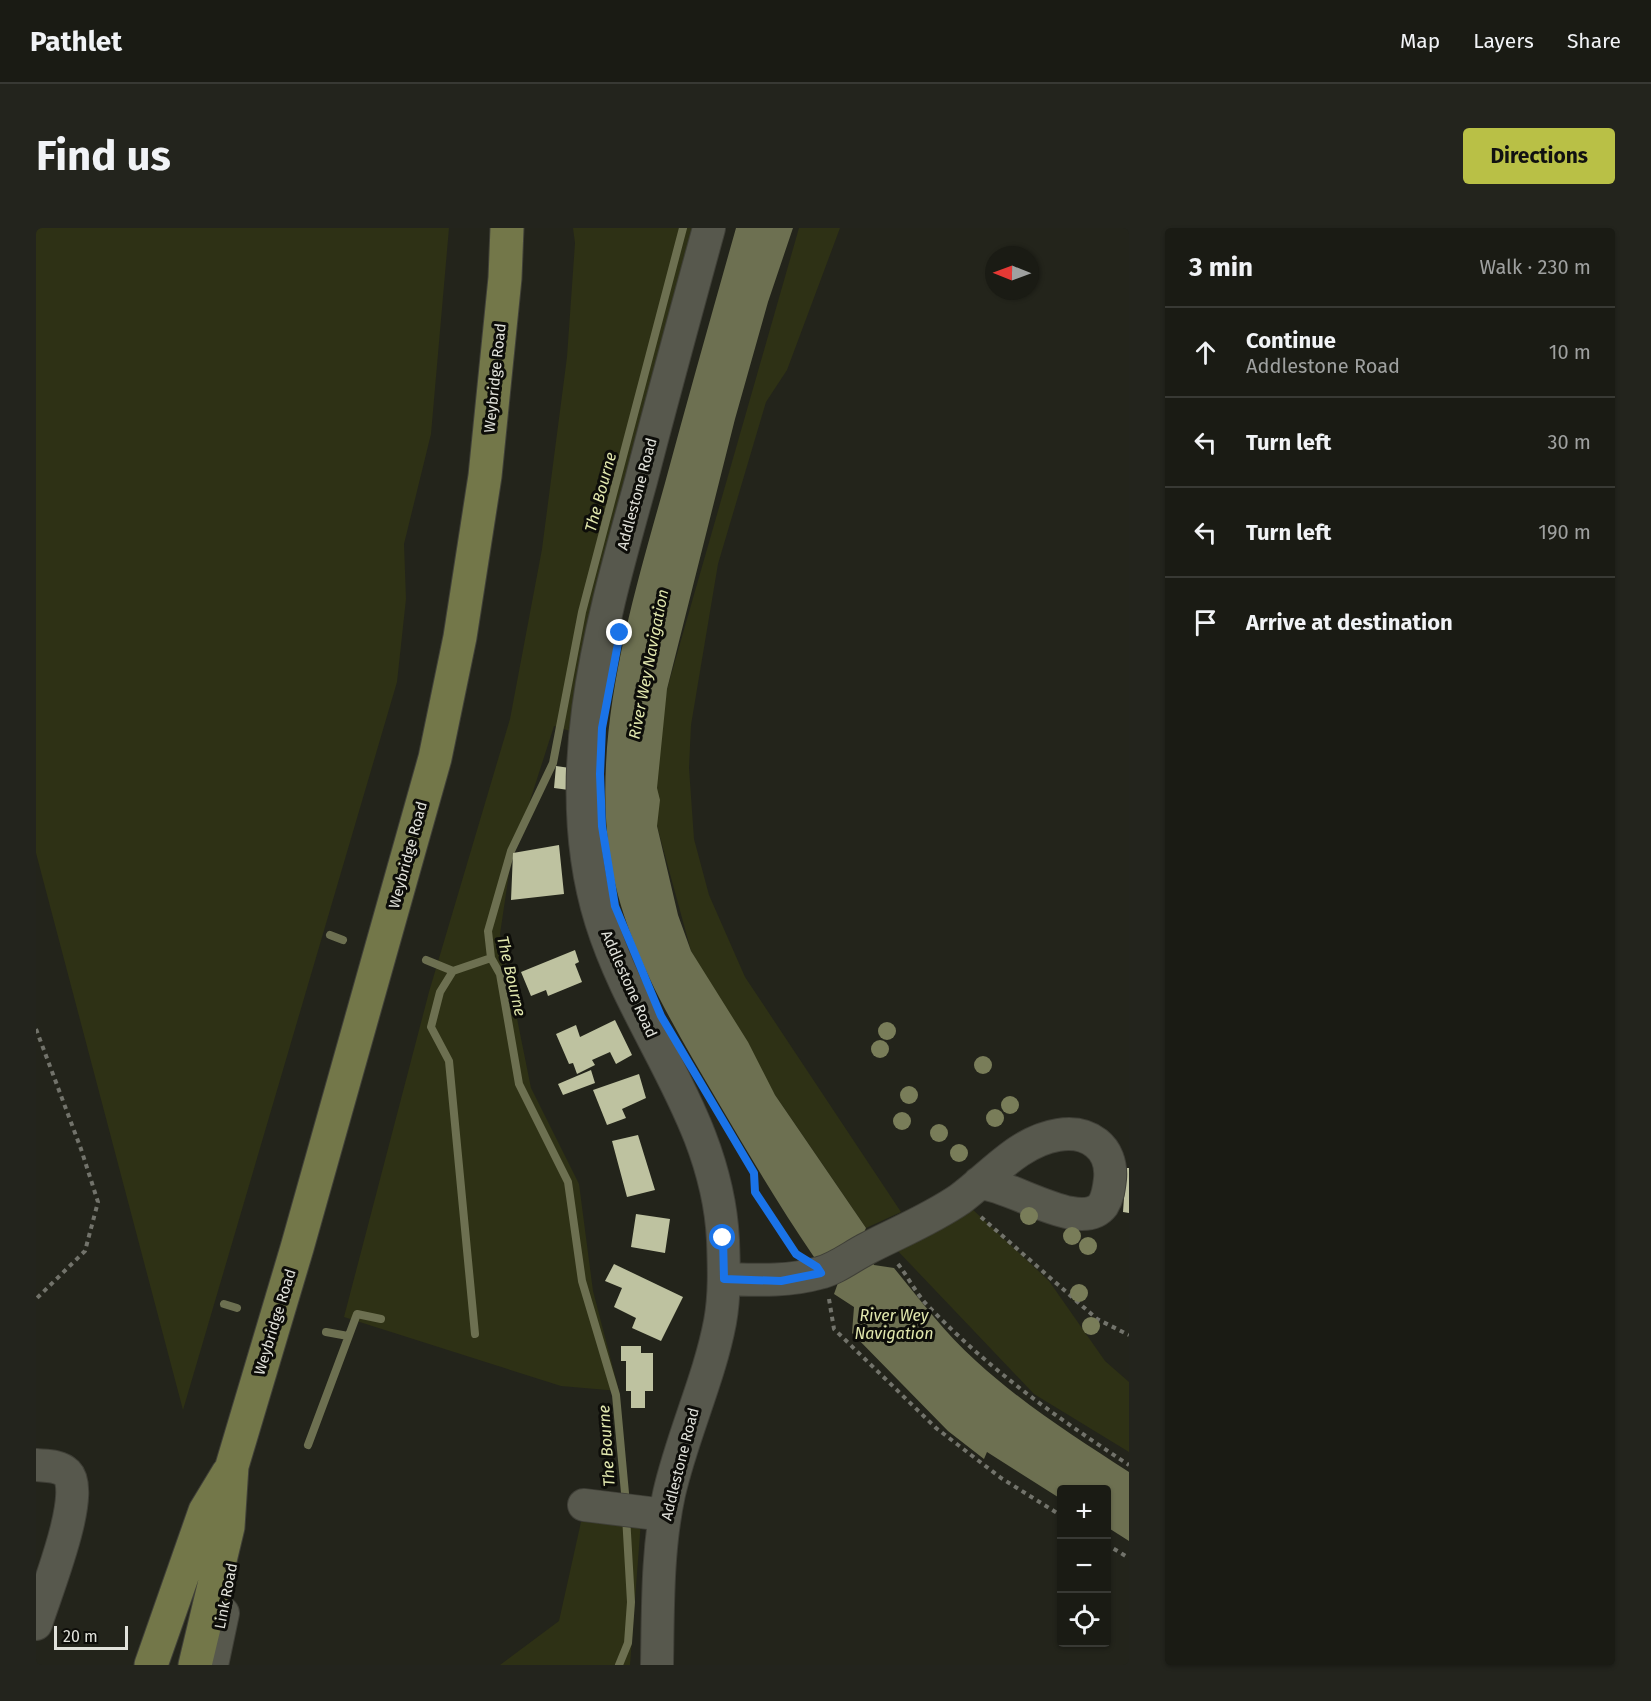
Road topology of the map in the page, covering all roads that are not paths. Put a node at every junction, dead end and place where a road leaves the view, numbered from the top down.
1 (507, 228) edge
2 (709, 228) edge
3 (970, 1191) road end
4 (724, 1279) junction
5 (36, 1465) edge
6 (232, 1466) junction
7 (593, 1506) dead end
8 (654, 1514) junction
9 (228, 1527) junction
10 (36, 1624) edge
11 (151, 1665) edge
12 (195, 1665) edge
13 (212, 1665) edge
14 (657, 1665) edge
15 (662, 1665) edge

1 - 6 main road, Weybridge Road
2 - 4 street, Addlestone Road
3 - 4 street
4 - 8 street, Addlestone Road
5 - 10 street
6 - 9 main road, Weybridge Road
6 - 11 main road, Weybridge Road
7 - 8 street
8 - 14 street, Addlestone Road
9 - 12 main road, Weybridge Road
9 - 13 street, Link Road
14 - 15 street

